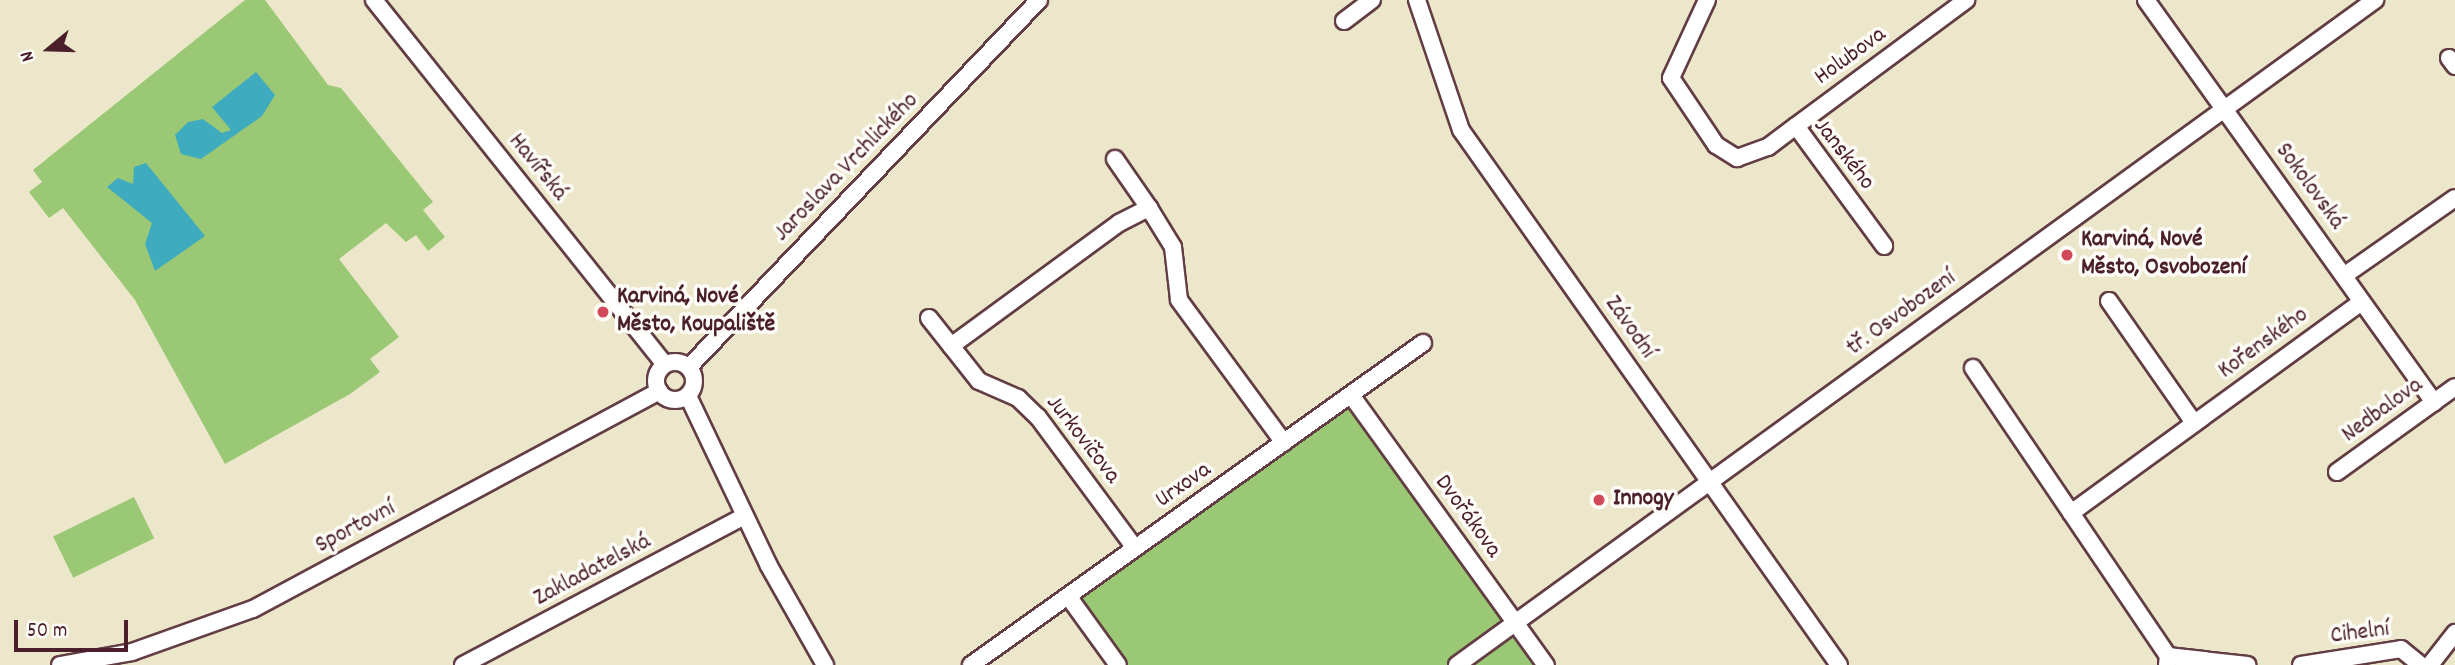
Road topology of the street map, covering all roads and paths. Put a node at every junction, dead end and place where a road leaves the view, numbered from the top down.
1 (374, 0) edge
2 (1039, 0) edge
3 (1372, 0) edge
4 (1417, 0) edge
5 (1707, 0) edge
6 (1966, 0) edge
7 (2146, 0) edge
8 (2375, 0) edge
9 (1344, 21) dead end
10 (2222, 107) junction
11 (1796, 126) junction
12 (1115, 159) dead end
13 (2455, 198) edge
14 (1149, 208) junction
15 (1884, 246) dead end
16 (2345, 275) junction
17 (2109, 301) dead end
18 (2361, 302) junction
19 (929, 318) dead end
20 (1423, 343) dead end
21 (951, 346) junction
22 (665, 364) junction
23 (689, 367) junction
24 (1973, 368) dead end
25 (2455, 387) edge
26 (659, 391) junction
27 (1351, 395) junction
28 (688, 396) junction
29 (2434, 402) junction
30 (2194, 423) junction
31 (1284, 443) junction
32 (2337, 472) dead end
33 (1709, 484) junction
34 (2071, 513) junction
35 (744, 516) junction
36 (1135, 548) junction
37 (1068, 596) junction
38 (1515, 622) junction
39 (2455, 633) edge
40 (2167, 661) edge
41 (60, 665) edge
42 (463, 665) edge
43 (825, 665) edge
44 (971, 665) edge
45 (1118, 665) edge
46 (1457, 665) edge
47 (1546, 665) edge
48 (1839, 665) edge
49 (2247, 665) edge
50 (2301, 665) edge
51 (2421, 665) edge
52 (2430, 665) edge

1 - 22 street, Havířská
2 - 23 street, Jaroslava Vrchlického
3 - 9 street
4 - 33 street, Závodní
5 - 11 street, Janského
6 - 11 street, Holubova
7 - 10 street, Sokolovská
8 - 10 street, tř. Osvobození
10 - 16 street, Sokolovská
10 - 33 street, tř. Osvobození
11 - 15 street, Janského
12 - 14 street
13 - 16 street
14 - 21 street
14 - 31 street
16 - 18 street, Sokolovská
17 - 30 street
18 - 29 street, Sokolovská
18 - 30 street, Kořenského
19 - 21 street, Jurkovičova
20 - 27 street, Urxova
21 - 36 street, Jurkovičova
22 - 23 street
22 - 26 street
23 - 28 street
24 - 34 street
25 - 29 street, Nedbalova
26 - 28 street
26 - 41 street, Sportovní
27 - 31 street, Urxova
27 - 38 street, Dvořákova
28 - 35 street
29 - 32 street, Nedbalova
30 - 34 street, Kořenského
31 - 36 street, Urxova
33 - 38 street, tř. Osvobození
33 - 48 street, Závodní
34 - 40 street
35 - 42 street, Zakladatelská
35 - 43 street
36 - 37 street, Urxova
37 - 44 street, Urxova
37 - 45 street
38 - 46 street, tř. Osvobození
38 - 47 street, Dvořákova
39 - 52 street
40 - 49 street
50 - 51 street, Cihelní

